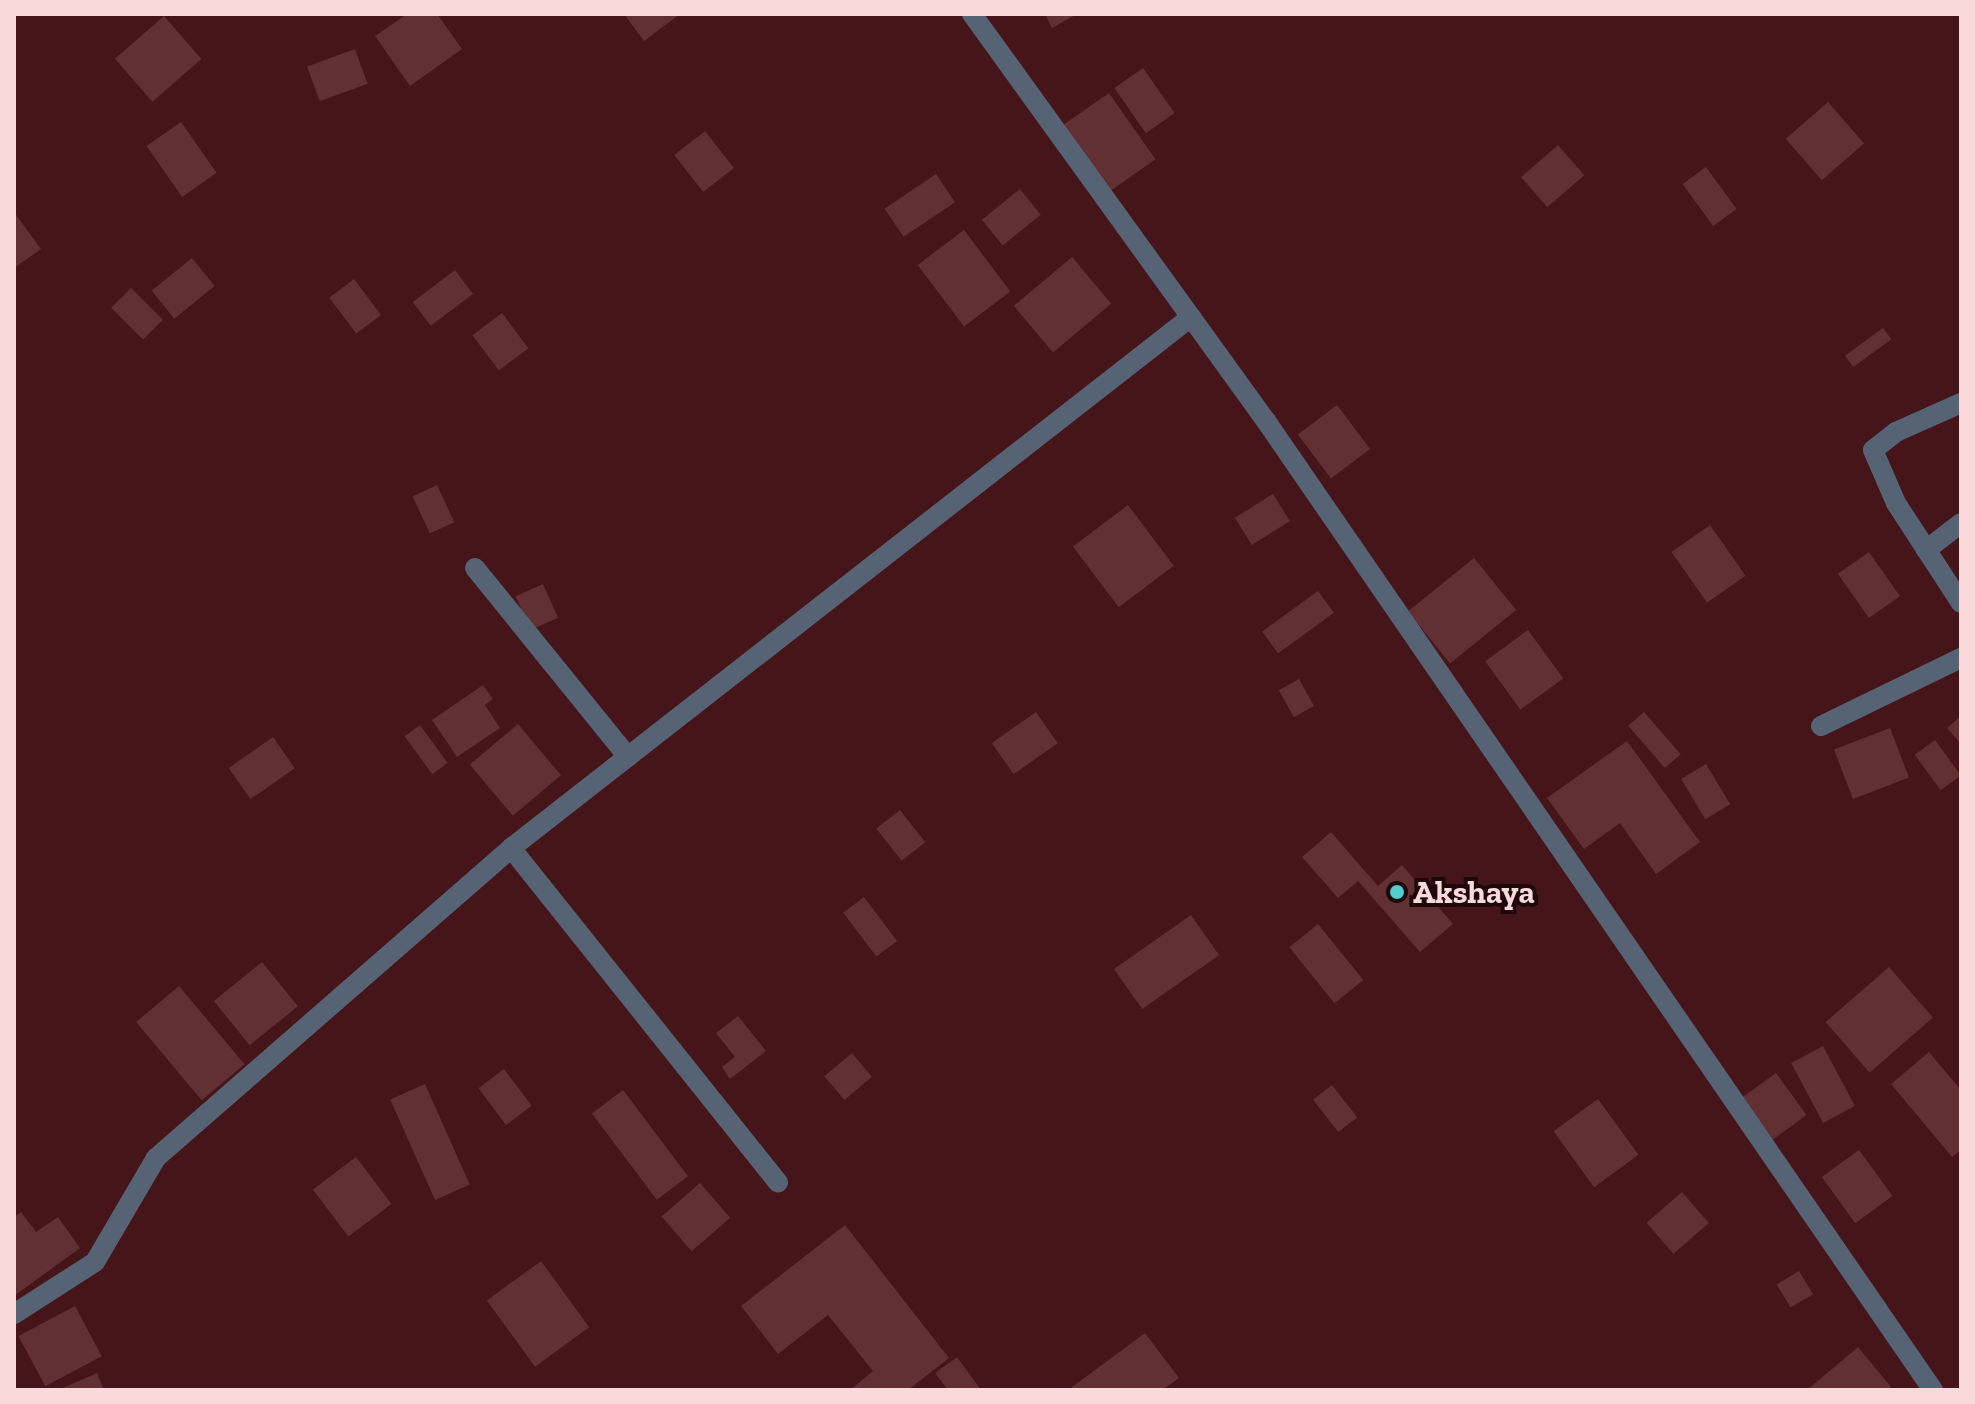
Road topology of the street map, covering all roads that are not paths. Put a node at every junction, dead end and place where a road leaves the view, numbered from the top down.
1 (972, 14) edge
2 (1191, 317) junction
3 (1961, 403) edge
4 (1961, 523) edge
5 (1926, 550) junction
6 (475, 568) dead end
7 (1961, 603) edge
8 (1961, 658) edge
9 (1821, 726) dead end
10 (628, 757) junction
11 (511, 848) junction
12 (778, 1183) dead end
13 (14, 1314) edge
14 (1933, 1390) edge

1 - 2 street
2 - 10 street
2 - 14 street
3 - 5 street
4 - 5 street
5 - 7 street
6 - 10 street
8 - 9 street
10 - 11 street
11 - 12 street
11 - 13 street

